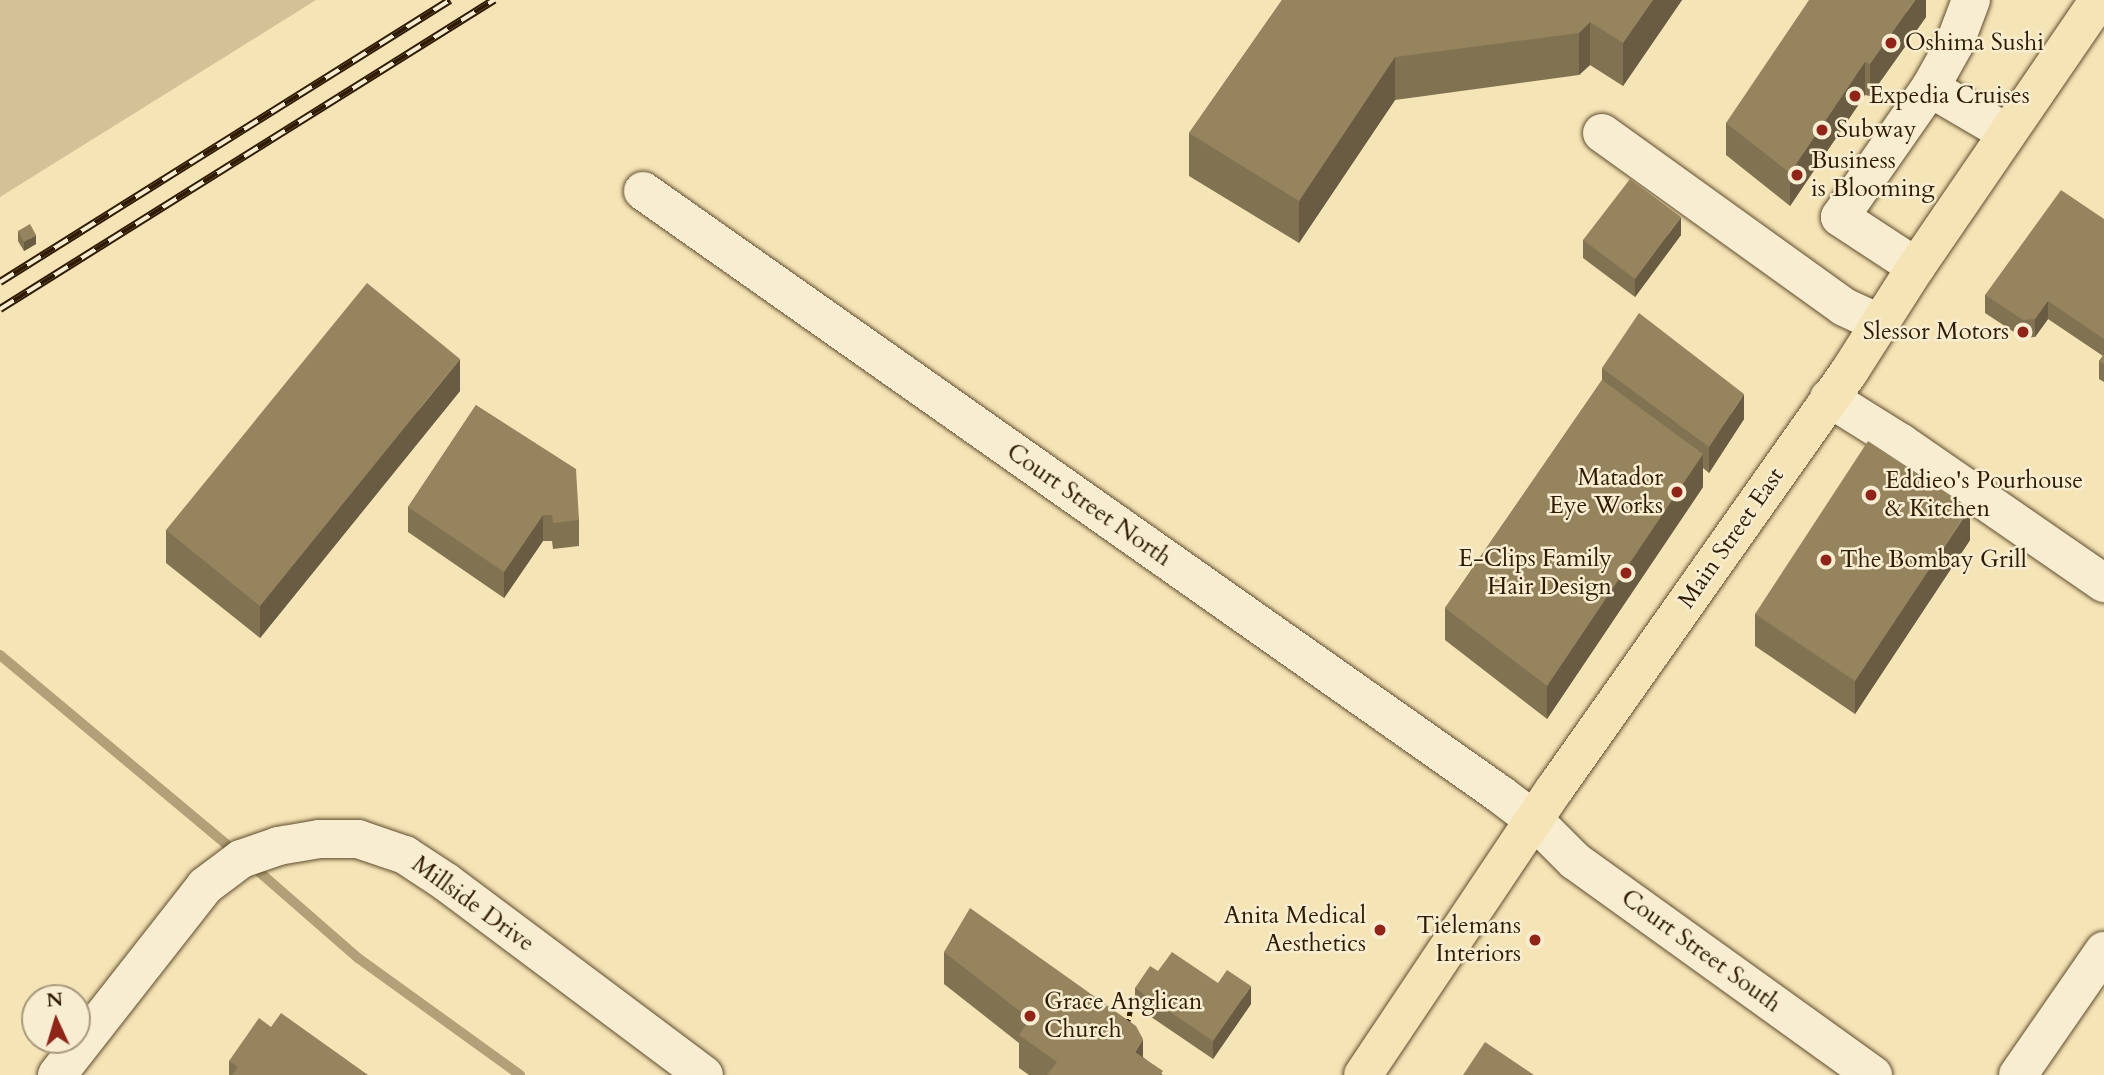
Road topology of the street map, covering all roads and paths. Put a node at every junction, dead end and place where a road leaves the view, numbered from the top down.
1 (1971, 0) edge
2 (2099, 0) edge
3 (1930, 88) junction
4 (1602, 133) dead end
5 (2007, 133) junction
6 (643, 191) dead end
7 (1916, 267) junction
8 (1881, 324) junction
9 (1829, 398) junction
10 (2104, 583) edge
11 (1534, 820) junction
12 (2104, 951) edge
13 (1130, 1011) dead end
14 (1125, 1031) edge
15 (57, 1075) edge
16 (704, 1075) edge
17 (1363, 1075) edge
18 (1873, 1075) edge
19 (2018, 1075) edge

1 - 3 street
2 - 5 main road, Main Street East
3 - 5 street
3 - 7 street
4 - 8 street
5 - 7 main road, Main Street East
6 - 11 street, Court Street North
7 - 8 main road, Main Street East
8 - 9 main road, Main Street East
9 - 10 street
9 - 11 main road, Main Street East
11 - 17 main road, Main Street East
11 - 18 street, Court Street South
12 - 19 street
13 - 14 path
15 - 16 street, Millside Drive

